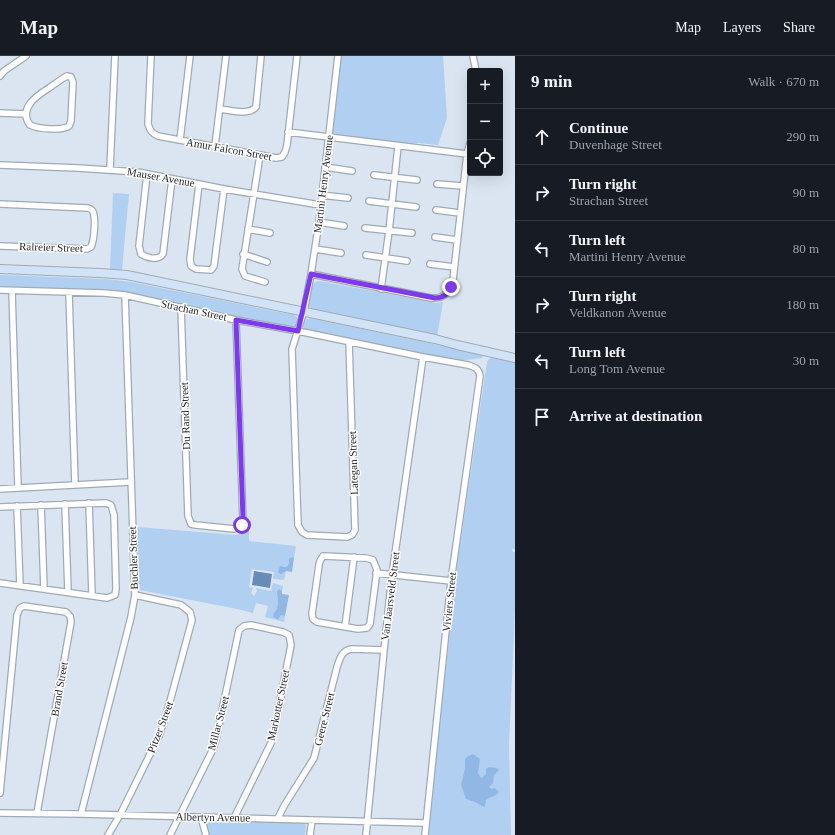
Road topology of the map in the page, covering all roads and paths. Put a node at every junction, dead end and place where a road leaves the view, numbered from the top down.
1 (26, 56) edge
2 (115, 56) edge
3 (152, 56) edge
4 (190, 56) edge
5 (226, 56) edge
6 (261, 56) edge
7 (297, 56) edge
8 (338, 56) edge
9 (474, 56) edge
10 (476, 68) edge
11 (0, 76) edge
12 (220, 109) junction
13 (0, 112) edge
14 (26, 114) junction
15 (288, 132) junction
16 (328, 137) junction
17 (180, 140) junction
18 (215, 146) junction
19 (398, 146) junction
20 (467, 154) joint
21 (260, 155) junction
22 (0, 165) edge
23 (325, 167) junction
24 (110, 169) junction
25 (352, 171) dead end
26 (147, 174) junction
27 (374, 175) dead end
28 (395, 177) junction
29 (172, 179) junction
30 (417, 180) dead end
31 (200, 184) junction
32 (437, 184) dead end
33 (463, 186) junction
34 (224, 189) junction
35 (254, 194) junction
36 (321, 195) junction
37 (348, 198) dead end
38 (369, 201) dead end
39 (0, 204) edge
40 (392, 204) junction
41 (320, 205) junction
42 (416, 207) dead end
43 (436, 210) dead end
44 (460, 213) junction
45 (318, 222) junction
46 (344, 226) dead end
47 (365, 228) dead end
48 (248, 229) junction
49 (389, 231) junction
50 (270, 233) dead end
51 (412, 233) dead end
52 (435, 237) dead end
53 (456, 240) junction
54 (0, 246) edge
55 (315, 249) junction
56 (341, 253) dead end
57 (243, 254) junction
58 (366, 255) dead end
59 (385, 258) junction
60 (407, 260) dead end
61 (267, 262) dead end
62 (430, 264) dead end
63 (454, 267) junction
64 (0, 269) edge
65 (311, 274) junction
66 (265, 282) dead end
67 (381, 289) junction
68 (0, 290) edge
69 (12, 291) junction
70 (69, 293) junction
71 (125, 296) junction
72 (181, 307) junction
73 (304, 311) junction
74 (236, 320) junction
75 (298, 331) junction
76 (442, 340) junction
77 (349, 342) junction
78 (515, 353) edge
79 (423, 357) junction
80 (515, 358) edge
81 (479, 370) joint
82 (130, 482) junction
83 (75, 484) junction
84 (18, 488) junction
85 (0, 489) edge
86 (89, 503) junction
87 (65, 504) junction
88 (41, 505) junction
89 (17, 506) junction
90 (0, 507) edge
91 (304, 534) joint
92 (354, 557) junction
93 (376, 573) junction
94 (392, 575) junction
95 (451, 581) junction
96 (0, 583) edge
97 (20, 585) junction
98 (44, 589) junction
99 (68, 592) junction
100 (92, 595) junction
101 (135, 595) junction
102 (345, 627) junction
103 (241, 628) joint
104 (384, 650) junction
105 (0, 793) edge
106 (0, 813) edge
107 (37, 813) junction
108 (81, 814) junction
109 (120, 815) junction
110 (180, 816) junction
111 (201, 817) junction
112 (234, 818) junction
113 (278, 818) junction
114 (312, 820) junction
115 (368, 821) junction
116 (426, 823) junction
117 (108, 835) edge
118 (170, 835) edge
119 (206, 835) edge
120 (310, 835) edge
121 (366, 835) edge
122 (425, 835) edge

1 - 11 street
2 - 24 street
3 - 17 street, Amur Falcon Street
4 - 17 street
5 - 12 street
6 - 12 street
7 - 15 street, Amur Falcon Street
8 - 16 street, Martini Henry Avenue
9 - 10 street
12 - 18 street
13 - 14 street
14 - 14 street
15 - 16 street
15 - 21 street, Amur Falcon Street
16 - 19 street
16 - 23 street, Martini Henry Avenue
17 - 18 street, Amur Falcon Street
18 - 21 street, Amur Falcon Street
19 - 20 street
19 - 28 street
20 - 33 street
21 - 35 street
22 - 24 street, Mauser Avenue
23 - 25 street
23 - 36 street, Martini Henry Avenue
24 - 26 street, Mauser Avenue
26 - 29 street, Mauser Avenue
26 - 29 street
27 - 28 street
28 - 30 street
28 - 40 street
29 - 31 street, Mauser Avenue
31 - 34 street, Mauser Avenue
31 - 34 street
32 - 33 street
33 - 44 street
34 - 35 street, Mauser Avenue
35 - 41 street, Mauser Avenue
35 - 48 street
36 - 37 street
36 - 41 street, Martini Henry Avenue
38 - 40 street
39 - 54 street, Ralreier Street
40 - 42 street
40 - 49 street
41 - 45 street, Martini Henry Avenue
43 - 44 street
44 - 53 street
45 - 46 street
45 - 55 street, Martini Henry Avenue
47 - 49 street
48 - 50 street
48 - 57 street
49 - 51 street
49 - 59 street
52 - 53 street
53 - 63 street
55 - 56 street
55 - 65 street, Martini Henry Avenue
57 - 61 street
57 - 66 street
58 - 59 street
59 - 60 street
59 - 67 street
62 - 63 street
63 - 67 street
64 - 73 street, Strachan Street
65 - 67 street
65 - 73 street, Martini Henry Avenue
68 - 69 street, Strachan Street
69 - 70 street, Strachan Street
69 - 84 street
70 - 71 street, Strachan Street
70 - 83 street
71 - 72 street, Strachan Street
71 - 82 street, Buchler Street
72 - 74 street, Strachan Street
72 - 74 street, Du Rand Street
73 - 75 street, Martini Henry Avenue
73 - 76 street, Strachan Street
74 - 75 street, Strachan Street
75 - 77 street, Strachan Street
75 - 91 street, Martini Henry Avenue
76 - 78 street, Strachan Street
76 - 80 street, Strachan Street
77 - 79 street, Strachan Street
77 - 91 street, Lategan Street
79 - 81 street, Strachan Street
79 - 94 street, Van Jaarsveld Street
81 - 95 street, Viviers Street
82 - 83 street
82 - 101 street, Buchler Street
83 - 84 street
84 - 85 street
86 - 87 street
86 - 100 street
86 - 100 street
87 - 88 street
87 - 99 street
88 - 89 street
88 - 98 street
89 - 90 street
89 - 97 street
92 - 93 street
92 - 102 street
92 - 102 street
93 - 94 street
93 - 102 street
94 - 95 street
94 - 104 street, Van Jaarsveld Street
95 - 116 street, Viviers Street
96 - 97 street
97 - 98 street
98 - 99 street
99 - 100 street
101 - 108 street, Buchler Street
101 - 109 street, Pitzer Street
103 - 110 street, Millar Street
103 - 112 street, Markotter Street
104 - 113 street, Geere Street
104 - 115 street, Van Jaarsveld Street
105 - 107 street, Brand Street
106 - 107 street, Albertyn Avenue
107 - 108 street, Albertyn Avenue
108 - 109 street, Albertyn Avenue
109 - 110 street, Albertyn Avenue
109 - 117 street, Pitzer Street
110 - 111 street, Albertyn Avenue
110 - 118 street, Millar Street
111 - 112 street, Albertyn Avenue
111 - 119 street
112 - 113 street, Albertyn Avenue
113 - 114 street, Albertyn Avenue
114 - 115 street, Albertyn Avenue
114 - 120 street
115 - 116 street, Albertyn Avenue
115 - 121 street, Van Jaarsveld Street
116 - 122 street, Viviers Street

